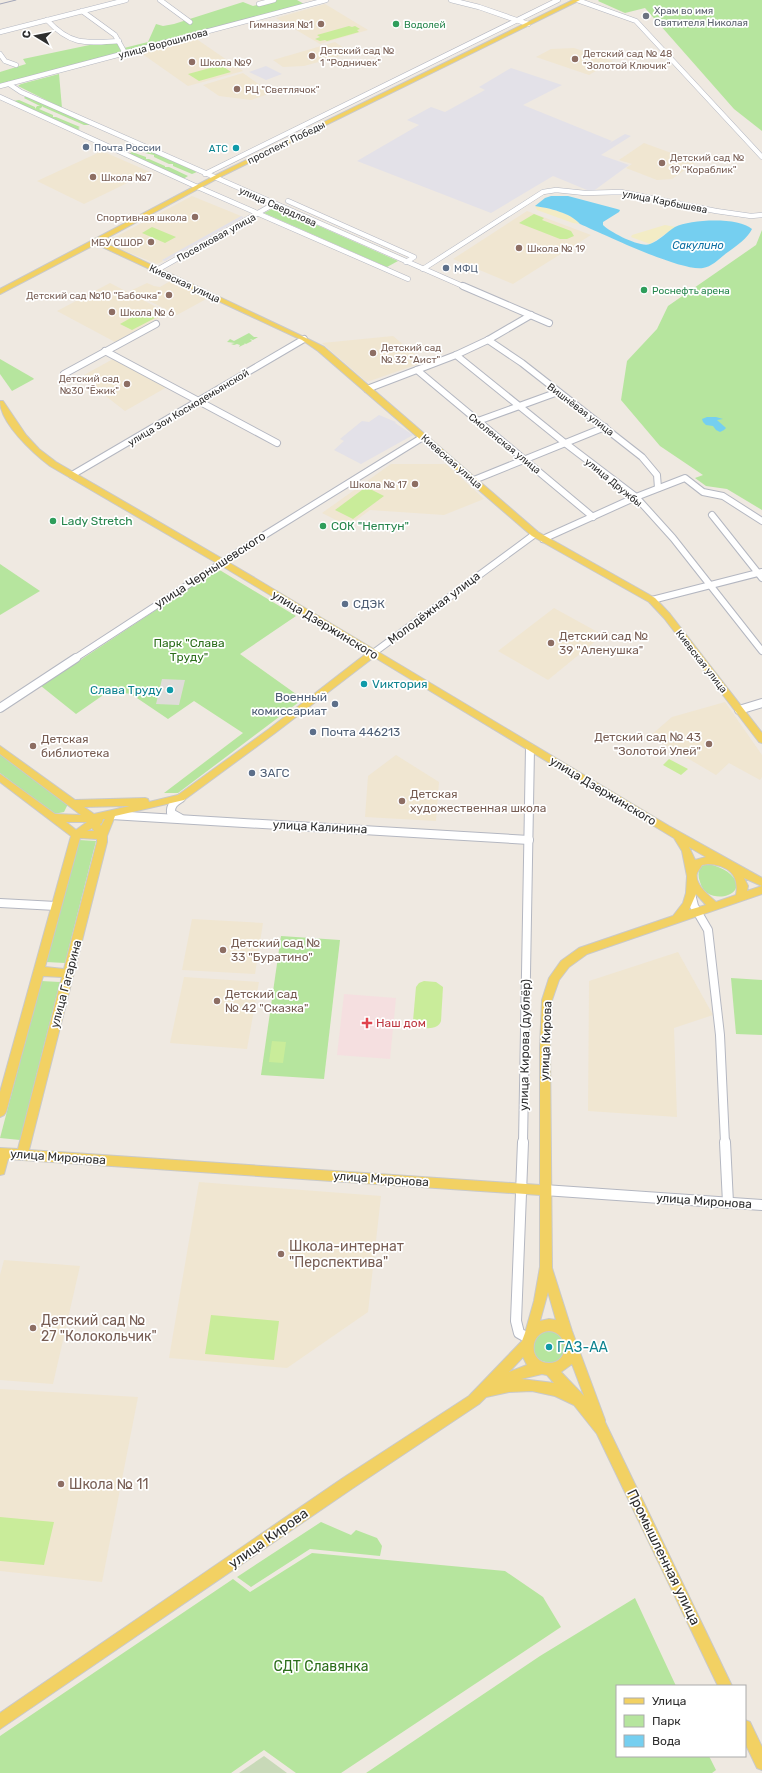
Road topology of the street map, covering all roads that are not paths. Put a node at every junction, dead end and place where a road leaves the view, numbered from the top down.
1 (126, 0) edge
2 (160, 0) edge
3 (274, 0) edge
4 (326, 0) edge
5 (451, 0) edge
6 (558, 0) edge
7 (577, 0) edge
8 (259, 4) dead end
9 (82, 11) junction
10 (46, 20) junction
11 (517, 20) junction
12 (190, 22) dead end
13 (528, 24) junction
14 (0, 32) edge
15 (119, 41) junction
16 (125, 53) junction
17 (0, 54) edge
18 (16, 66) dead end
19 (9, 84) junction
20 (0, 86) edge
21 (0, 96) edge
22 (311, 120) junction
23 (321, 125) junction
24 (275, 139) junction
25 (284, 143) junction
26 (762, 157) edge
27 (205, 174) junction
28 (214, 178) junction
29 (198, 187) junction
30 (288, 201) dead end
31 (274, 204) junction
32 (258, 213) junction
33 (762, 215) edge
34 (95, 241) junction
35 (406, 262) junction
36 (157, 270) junction
37 (424, 270) junction
38 (408, 279) dead end
39 (0, 292) edge
40 (531, 315) junction
41 (549, 323) dead end
42 (156, 324) dead end
43 (304, 339) junction
44 (488, 340) junction
45 (105, 352) junction
46 (456, 355) junction
47 (416, 370) junction
48 (64, 374) dead end
49 (367, 389) junction
50 (558, 392) junction
51 (198, 401) junction
52 (0, 403) edge
53 (518, 405) junction
54 (2, 412) edge
55 (478, 421) junction
56 (605, 426) junction
57 (423, 437) junction
58 (277, 443) dead end
59 (565, 443) junction
60 (526, 460) junction
61 (72, 475) junction
62 (474, 480) junction
63 (658, 488) junction
64 (636, 497) junction
65 (712, 514) dead end
66 (593, 517) junction
67 (762, 521) edge
68 (539, 536) junction
69 (222, 563) junction
70 (761, 574) edge
71 (708, 584) junction
72 (652, 600) junction
73 (762, 651) edge
74 (372, 654) junction
75 (762, 703) edge
76 (0, 708) edge
77 (739, 710) junction
78 (762, 740) edge
79 (0, 748) edge
80 (530, 752) junction
81 (0, 777) edge
82 (181, 798) junction
83 (74, 804) junction
84 (111, 815) junction
85 (54, 817) junction
86 (92, 820) junction
87 (184, 820) junction
88 (666, 829) junction
89 (76, 835) junction
90 (102, 836) junction
91 (529, 840) junction
92 (728, 864) junction
93 (692, 877) junction
94 (762, 882) edge
95 (762, 890) edge
96 (691, 894) junction
97 (742, 897) junction
98 (0, 903) edge
99 (56, 906) junction
100 (714, 906) junction
101 (697, 912) junction
102 (675, 919) junction
103 (38, 971) junction
104 (67, 973) junction
105 (0, 1112) edge
106 (2, 1153) edge
107 (22, 1154) junction
108 (0, 1170) edge
109 (521, 1188) junction
110 (544, 1190) junction
111 (728, 1203) junction
112 (762, 1205) edge
113 (546, 1267) junction
114 (567, 1335) junction
115 (529, 1338) junction
116 (572, 1348) junction
117 (546, 1368) junction
118 (487, 1391) junction
119 (474, 1400) junction
120 (581, 1402) junction
121 (602, 1429) junction
122 (725, 1685) edge
123 (0, 1722) edge
124 (746, 1729) edge
125 (762, 1762) edge

1 - 9 street
2 - 12 street
3 - 8 street
4 - 16 street, улица Ворошилова
5 - 11 street
6 - 11 street
7 - 13 main road, проспект Победы
7 - 26 street
9 - 10 street
9 - 15 street
10 - 14 street
10 - 15 street
11 - 13 street
11 - 22 street
13 - 23 main road, проспект Победы
15 - 16 street
16 - 19 street, улица Ворошилова
17 - 18 street
19 - 20 street, улица Ворошилова
19 - 27 street, улица Свердлова
21 - 29 street, улица Свердлова
22 - 23 street
22 - 24 street
23 - 25 main road, проспект Победы
24 - 25 street
24 - 27 street
25 - 28 main road, проспект Победы
27 - 28 street, улица Свердлова
28 - 29 main road, проспект Победы
28 - 31 street, улица Свердлова
29 - 32 street, улица Свердлова
29 - 34 main road, проспект Победы
30 - 35 street
31 - 32 street, Поселковая улица
31 - 35 street, улица Свердлова
32 - 36 street, Поселковая улица
32 - 38 street, улица Свердлова
33 - 37 street, улица Карбышева
34 - 36 main road, Киевская улица
34 - 39 main road, проспект Победы
35 - 37 street, улица Свердлова
36 - 43 main road, Киевская улица
37 - 40 street, улица Свердлова
40 - 41 street, улица Свердлова
40 - 44 street
42 - 45 street
43 - 49 main road, Киевская улица
43 - 51 street, улица Зои Космодемьянской
44 - 46 street
44 - 50 street, Вишнёвая улица
45 - 48 street
45 - 51 street
46 - 47 street
46 - 53 street, улица Дружбы
47 - 49 street
47 - 55 street, Смоленская улица
49 - 57 main road, Киевская улица
50 - 53 street
50 - 56 street, Вишнёвая улица
51 - 58 street
51 - 61 street, улица Зои Космодемьянской
52 - 54 main road, улица Дзержинского
53 - 55 street
53 - 59 street, улица Дружбы
54 - 61 main road, улица Дзержинского
55 - 60 street, Смоленская улица
56 - 59 street
56 - 63 street, Вишнёвая улица
57 - 62 main road, Киевская улица
57 - 69 street, улица Чернышевского
59 - 60 street
59 - 64 street, улица Дружбы
60 - 62 street
60 - 66 street, Смоленская улица
61 - 69 main road, улица Дзержинского
62 - 68 main road, Киевская улица
63 - 64 street, Молодёжная улица
63 - 67 street, Молодёжная улица
64 - 66 street, Молодёжная улица
64 - 71 street, улица Дружбы
65 - 70 street
66 - 68 street, Молодёжная улица
68 - 72 main road, Киевская улица
68 - 74 street, Молодёжная улица
69 - 74 main road, улица Дзержинского
69 - 76 street, улица Чернышевского
70 - 71 street
71 - 72 street
71 - 73 street, улица Дружбы
72 - 77 main road, Киевская улица
74 - 80 main road, улица Дзержинского
74 - 82 main road, Молодёжная улица
75 - 77 street
77 - 78 main road, Киевская улица
79 - 83 main road
80 - 88 main road, улица Дзержинского
80 - 91 street, улица Кирова (дублёр)
81 - 85 main road
82 - 83 main road
82 - 84 main road
82 - 87 street
83 - 85 main road
83 - 86 main road
84 - 86 main road
84 - 87 street, улица Калинина
84 - 90 main road, улица Гагарина
85 - 86 main road
85 - 89 main road
86 - 89 main road
86 - 90 main road
87 - 91 street, улица Калинина
88 - 92 main road
88 - 93 main road
89 - 90 main road
89 - 99 main road
90 - 104 main road, улица Гагарина
91 - 109 street, улица Кирова (дублёр)
92 - 93 main road
92 - 94 main road
92 - 97 main road
93 - 96 main road
93 - 100 main road
95 - 97 main road, улица Кирова
96 - 101 street
96 - 102 main road
97 - 100 main road, улица Кирова
98 - 99 street
99 - 103 main road
100 - 101 main road, улица Кирова
101 - 102 main road, улица Кирова
101 - 111 street
102 - 110 main road, улица Кирова
103 - 104 main road
103 - 105 main road
104 - 107 main road, улица Гагарина
106 - 107 main road, улица Миронова
106 - 108 main road
107 - 109 main road, улица Миронова
109 - 110 main road, улица Миронова
109 - 115 street, улица Кирова (дублёр)
110 - 111 street, улица Миронова
110 - 113 main road, улица Кирова
111 - 112 street, улица Миронова
113 - 114 main road
113 - 115 main road, улица Кирова
114 - 115 main road
114 - 116 main road
115 - 117 main road
115 - 119 main road, улица Кирова
116 - 117 main road
116 - 121 main road
117 - 118 main road
117 - 120 main road
118 - 119 main road
118 - 120 main road
119 - 123 main road, улица Кирова
120 - 121 main road
121 - 122 main road, Промышленная улица
124 - 125 main road

